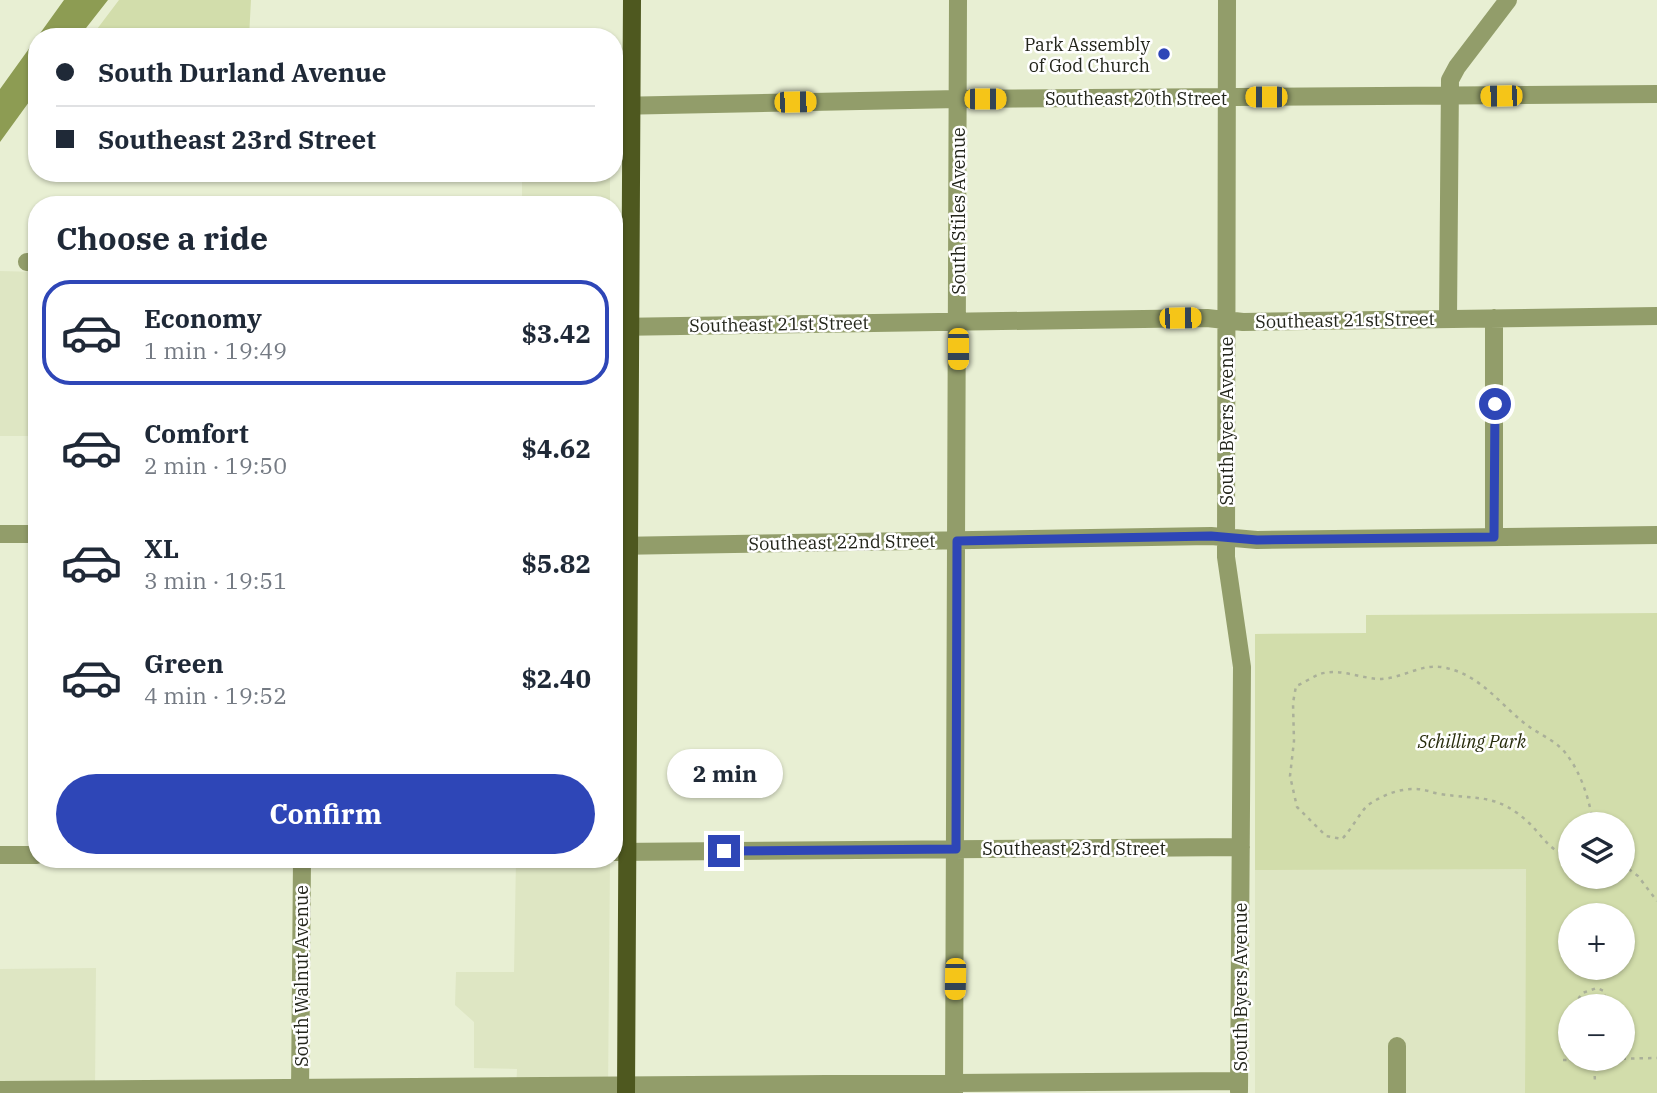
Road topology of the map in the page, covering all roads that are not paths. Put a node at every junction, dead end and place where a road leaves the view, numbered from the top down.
1 (632, 0) edge
2 (958, 0) edge
3 (1227, 0) edge
4 (1508, 0) edge
5 (1657, 94) edge
6 (1227, 97) junction
7 (1449, 97) junction
8 (958, 99) junction
9 (623, 106) edge
10 (1657, 316) edge
11 (1494, 318) junction
12 (1448, 319) junction
13 (1226, 320) junction
14 (958, 321) junction
15 (623, 327) edge
16 (0, 534) edge
17 (28, 534) edge
18 (1657, 535) edge
19 (1226, 537) junction
20 (1494, 537) junction
21 (957, 541) junction
22 (623, 546) edge
23 (1241, 847) junction
24 (956, 849) junction
25 (623, 852) edge
26 (0, 855) edge
27 (28, 855) edge
28 (302, 868) edge
29 (621, 868) edge
30 (1397, 1046) dead end
31 (1239, 1087) edge
32 (954, 1088) edge
33 (626, 1089) edge
34 (0, 1090) edge
35 (300, 1090) edge
36 (1397, 1093) edge

1 - 9 main road
2 - 8 street, South Stiles Avenue
3 - 6 street, South Byers Avenue
4 - 7 street
5 - 7 street, Southeast 20th Street
6 - 7 street, Southeast 20th Street
6 - 8 street, Southeast 20th Street
6 - 13 street, South Byers Avenue
7 - 12 street
8 - 9 street, Southeast 20th Street
8 - 14 street, South Stiles Avenue
9 - 15 main road
10 - 11 street, Southeast 21st Street
11 - 12 street, Southeast 21st Street
11 - 20 street
12 - 13 street, Southeast 21st Street
13 - 14 street, Southeast 21st Street
13 - 19 street, South Byers Avenue
14 - 15 street, Southeast 21st Street
14 - 21 street, South Stiles Avenue
16 - 17 street
18 - 20 street, Southeast 22nd Street
19 - 20 street, Southeast 22nd Street
19 - 21 street, Southeast 22nd Street
19 - 23 street, South Byers Avenue
21 - 22 street, Southeast 22nd Street
21 - 24 street, South Stiles Avenue
23 - 24 street, Southeast 23rd Street
23 - 31 street, South Byers Avenue
24 - 25 street, Southeast 23rd Street
24 - 32 street, South Stiles Avenue
26 - 27 street
28 - 35 street, South Walnut Avenue
29 - 33 main road
30 - 36 street
31 - 32 street
32 - 33 street
33 - 35 street
34 - 35 street

